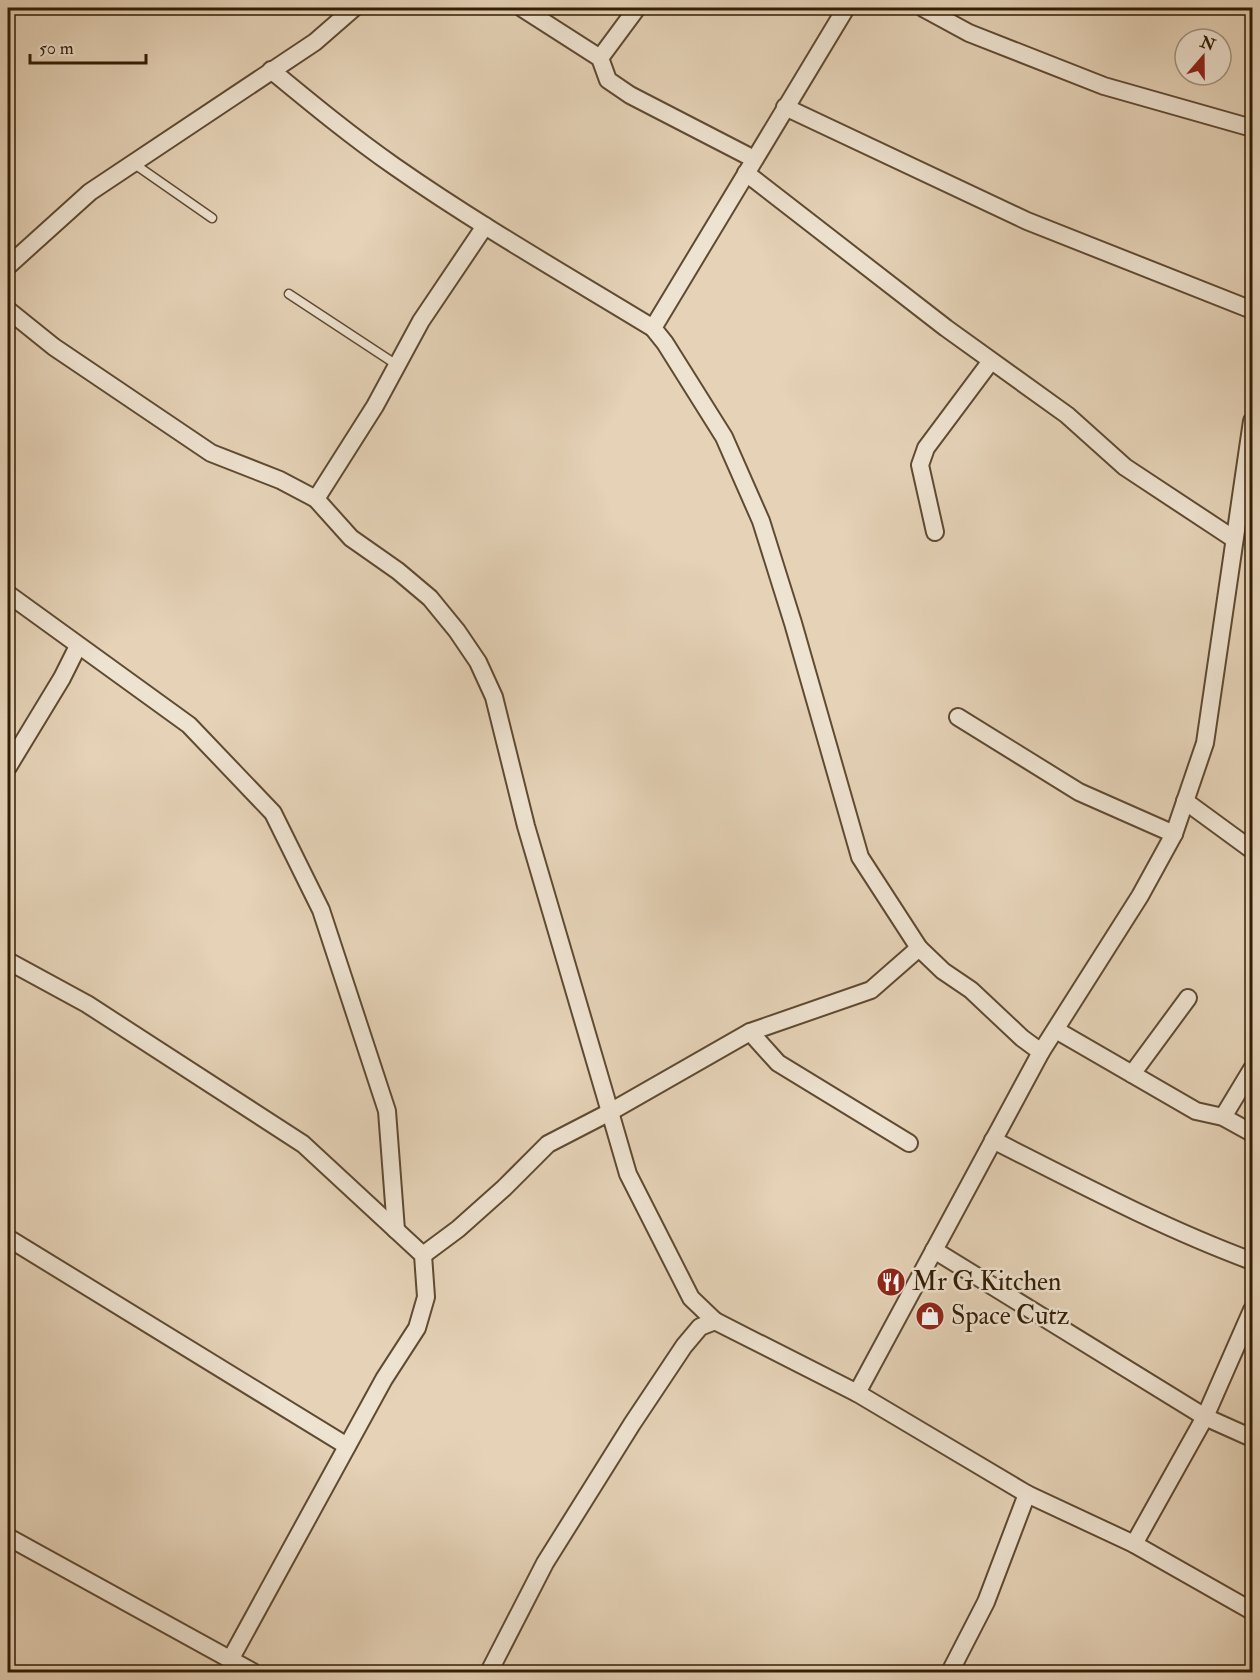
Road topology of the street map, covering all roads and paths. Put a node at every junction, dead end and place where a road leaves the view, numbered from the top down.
1 (354, 8) edge
2 (522, 8) edge
3 (637, 8) edge
4 (846, 8) edge
5 (923, 8) edge
6 (600, 58) junction
7 (271, 70) junction
8 (785, 107) junction
9 (1252, 128) edge
10 (133, 163) junction
11 (750, 166) junction
12 (212, 218) dead end
13 (485, 226) junction
14 (8, 266) edge
15 (289, 294) dead end
16 (8, 310) edge
17 (1252, 310) edge
18 (653, 328) junction
19 (992, 361) junction
20 (396, 366) junction
21 (1252, 421) edge
22 (315, 499) junction
23 (935, 532) dead end
24 (1234, 539) junction
25 (8, 594) edge
26 (78, 646) junction
27 (958, 717) dead end
28 (8, 767) edge
29 (1185, 801) junction
30 (1174, 834) junction
31 (1252, 850) edge
32 (918, 948) junction
33 (10, 968) edge
34 (1188, 998) dead end
35 (1056, 1030) junction
36 (750, 1032) junction
37 (1041, 1052) junction
38 (1252, 1069) edge
39 (1132, 1074) junction
40 (610, 1112) junction
41 (1223, 1117) junction
42 (1252, 1133) edge
43 (993, 1140) junction
44 (909, 1143) dead end
45 (396, 1230) junction
46 (8, 1238) edge
47 (934, 1250) junction
48 (423, 1256) junction
49 (1252, 1261) edge
50 (1252, 1310) edge
51 (716, 1321) junction
52 (857, 1393) junction
53 (1205, 1417) junction
54 (1252, 1438) edge
55 (347, 1446) junction
56 (1027, 1494) junction
57 (8, 1537) edge
58 (1134, 1544) junction
59 (1252, 1611) edge
60 (230, 1660) junction
61 (253, 1672) edge
62 (489, 1672) edge
63 (950, 1672) edge

1 - 7 street
2 - 6 street
3 - 6 street
4 - 8 street
5 - 9 street
6 - 11 street
7 - 10 street
7 - 13 street
8 - 11 street
8 - 17 street
10 - 12 lane
10 - 14 street
11 - 18 street
11 - 19 street
13 - 18 street
13 - 20 street
15 - 20 lane
16 - 22 street
18 - 32 street
19 - 23 street
19 - 24 street
20 - 22 street
21 - 24 street
22 - 40 street
24 - 29 street
25 - 26 street
26 - 28 street
26 - 45 street
27 - 30 street
29 - 30 street
29 - 31 street
30 - 35 street
32 - 36 street
32 - 37 street
33 - 45 street
34 - 39 street
35 - 37 street
35 - 39 street
36 - 40 street
36 - 44 street
37 - 43 street
38 - 41 street
39 - 41 street
40 - 48 street
40 - 51 street
41 - 42 street
43 - 47 street
43 - 49 street
45 - 48 street
46 - 55 street
47 - 52 street
47 - 53 street
48 - 55 street
50 - 53 street
51 - 52 street
51 - 62 street
52 - 56 street
53 - 54 street
53 - 58 street
55 - 60 street
56 - 58 street
56 - 63 street
57 - 60 street
58 - 59 street
60 - 61 street

